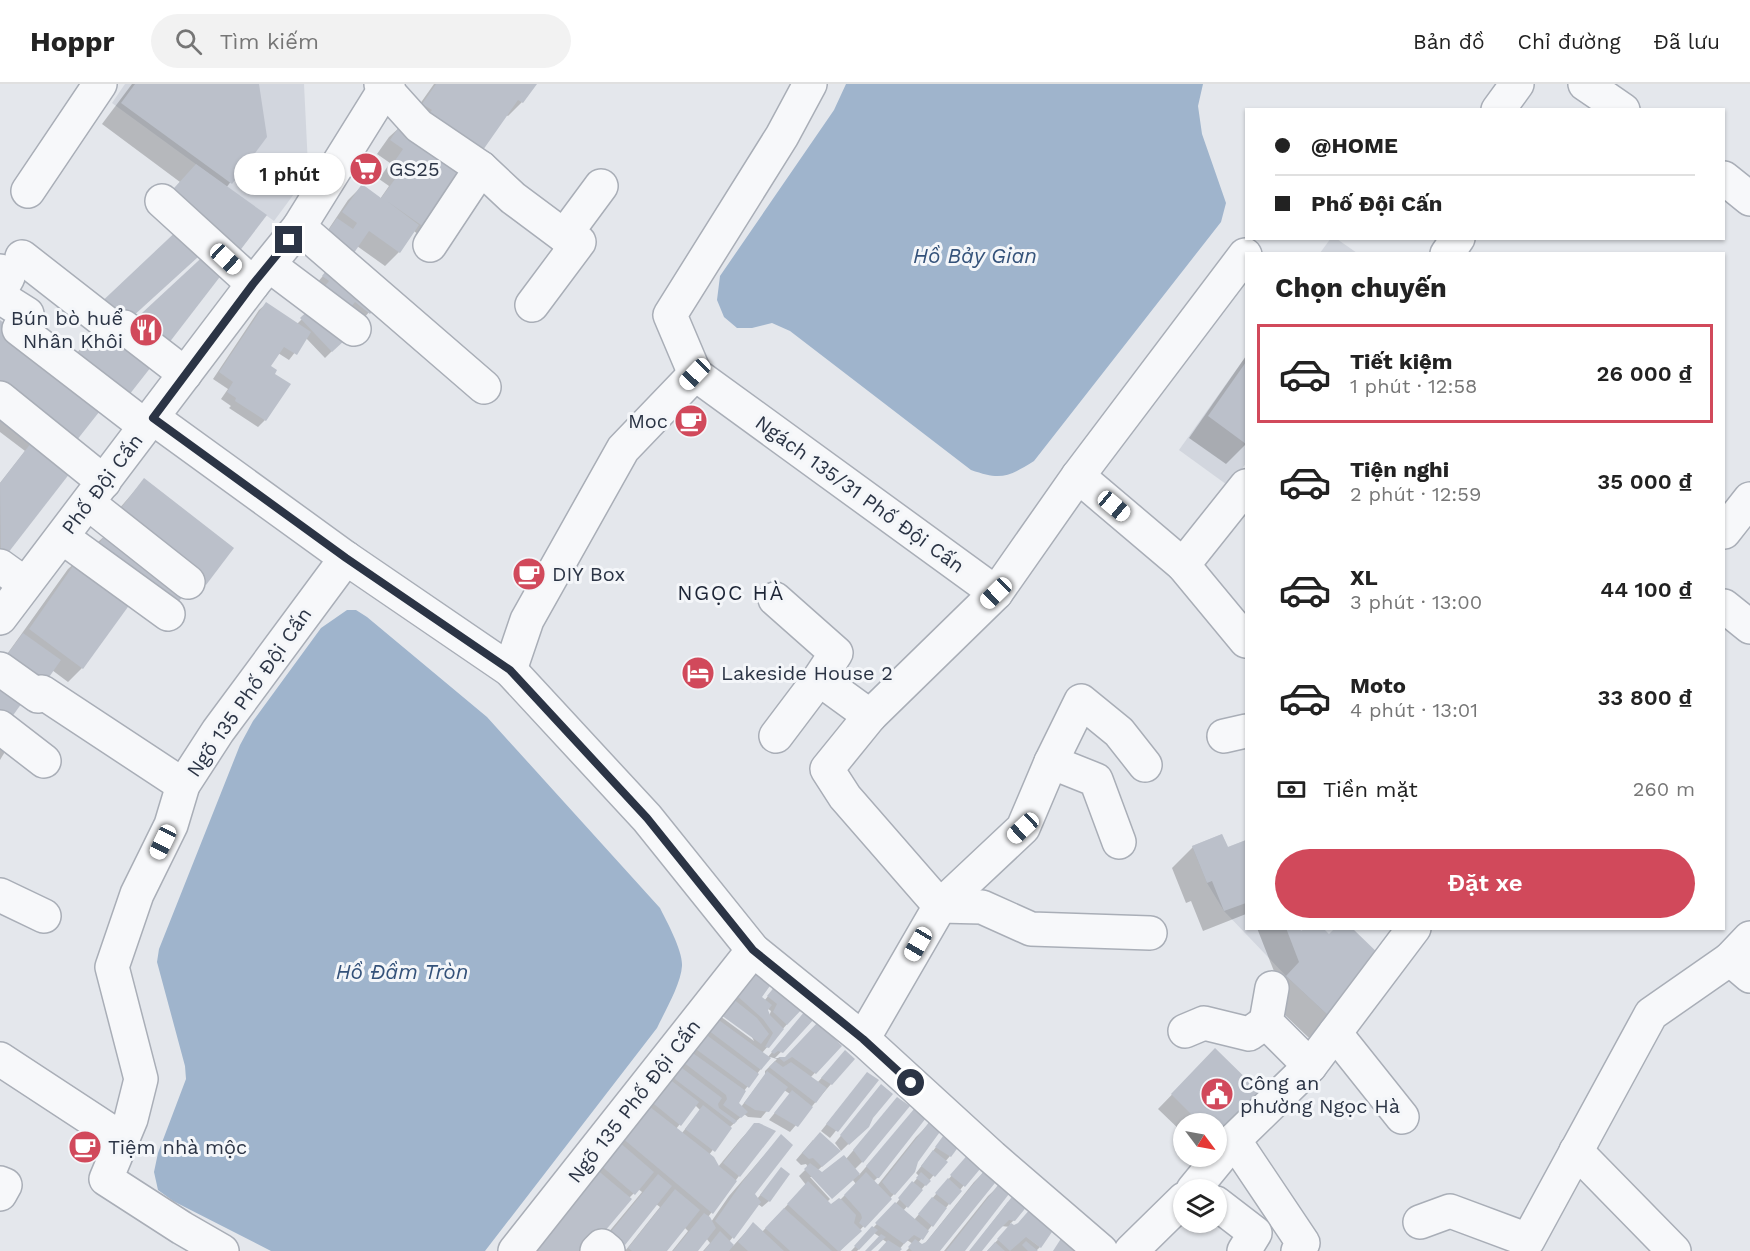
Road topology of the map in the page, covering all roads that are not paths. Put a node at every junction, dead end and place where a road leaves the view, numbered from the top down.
1 (100, 84) edge
2 (810, 84) edge
3 (1517, 84) edge
4 (1585, 84) edge
5 (384, 85) edge
6 (1499, 108) edge
7 (1620, 108) edge
8 (481, 168) junction
9 (1725, 179) edge
10 (600, 186) dead end
11 (28, 191) dead end
12 (1750, 199) edge
13 (162, 201) dead end
14 (299, 227) junction
15 (564, 236) junction
16 (430, 245) dead end
17 (1245, 255) dead end
18 (11, 264) edge
19 (261, 274) junction
20 (0, 291) edge
21 (0, 297) edge
22 (532, 305) dead end
23 (354, 329) dead end
24 (185, 374) junction
25 (695, 374) junction
26 (484, 387) dead end
27 (0, 398) edge
28 (149, 422) junction
29 (1078, 476) junction
30 (1245, 487) edge
31 (96, 492) junction
32 (1750, 499) edge
33 (1725, 531) edge
34 (62, 537) junction
35 (346, 558) junction
36 (1183, 565) junction
37 (13, 575) edge
38 (188, 582) dead end
39 (996, 593) junction
40 (775, 599) dead end
41 (1725, 607) edge
42 (168, 614) dead end
43 (0, 618) edge
44 (1750, 627) edge
45 (1245, 640) edge
46 (0, 669) edge
47 (510, 670) junction
48 (819, 679) junction
49 (870, 716) junction
50 (0, 727) edge
51 (776, 736) dead end
52 (44, 761) dead end
53 (1051, 762) junction
54 (1145, 765) dead end
55 (183, 785) junction
56 (1119, 842) dead end
57 (0, 895) edge
58 (940, 906) junction
59 (44, 916) dead end
60 (1412, 930) edge
61 (1150, 933) dead end
62 (753, 950) junction
63 (1744, 958) edge
64 (1272, 988) dead end
65 (1266, 1022) junction
66 (1185, 1031) dead end
67 (1335, 1033) junction
68 (863, 1039) junction
69 (0, 1059) edge
70 (1310, 1066) junction
71 (1402, 1117) dead end
72 (122, 1139) junction
73 (1234, 1140) junction
74 (1576, 1151) junction
75 (1207, 1179) edge
76 (0, 1183) edge
77 (0, 1194) edge
78 (1173, 1214) edge
79 (1227, 1214) edge
80 (1420, 1222) dead end
81 (222, 1251) edge
82 (515, 1251) edge
83 (597, 1251) edge
84 (608, 1251) edge
85 (1101, 1251) edge
86 (1131, 1251) edge
87 (1244, 1251) edge
88 (1298, 1251) edge
89 (1674, 1251) edge

1 - 11 street
2 - 25 street
3 - 6 street
4 - 7 street
5 - 8 street
5 - 14 street, Phố Đội Cấn
8 - 15 street
8 - 16 street
9 - 12 street
10 - 15 street
13 - 19 street
14 - 19 street, Phố Đội Cấn
14 - 26 street
15 - 22 street
17 - 29 street
18 - 20 street
18 - 24 street
19 - 23 street
19 - 24 street, Phố Đội Cấn
21 - 28 street
24 - 28 street, Phố Đội Cấn
25 - 39 street, Ngách 135/31 Phố Đội Cấn
25 - 47 street
27 - 31 street
28 - 31 street, Phố Đội Cấn
28 - 35 street
29 - 36 street
29 - 39 street
30 - 36 street
31 - 34 street, Phố Đội Cấn
31 - 38 street
32 - 33 street
34 - 37 street, Phố Đội Cấn
34 - 42 street
35 - 47 street
35 - 55 street, Ngõ 135 Phố Đội Cấn
36 - 45 street
37 - 43 street, Phố Đội Cấn
39 - 49 street
40 - 48 street
41 - 44 street
46 - 55 street
47 - 62 street
48 - 49 street
48 - 51 street
49 - 58 street
50 - 52 street
53 - 54 street
53 - 56 street
53 - 58 street
55 - 72 street, Ngõ 135 Phố Đội Cấn
57 - 59 street
58 - 61 street
58 - 68 street
60 - 67 street
62 - 68 street
62 - 82 street, Ngõ 135 Phố Đội Cấn
63 - 74 street
64 - 65 street
65 - 66 street
65 - 70 street
67 - 70 street
67 - 71 street
68 - 85 street
69 - 72 street
70 - 73 street
72 - 81 street, Ngõ 135 Phố Đội Cấn
73 - 75 street
73 - 88 street
74 - 80 street
74 - 89 street
76 - 77 street
78 - 86 street
79 - 87 street
83 - 84 street

